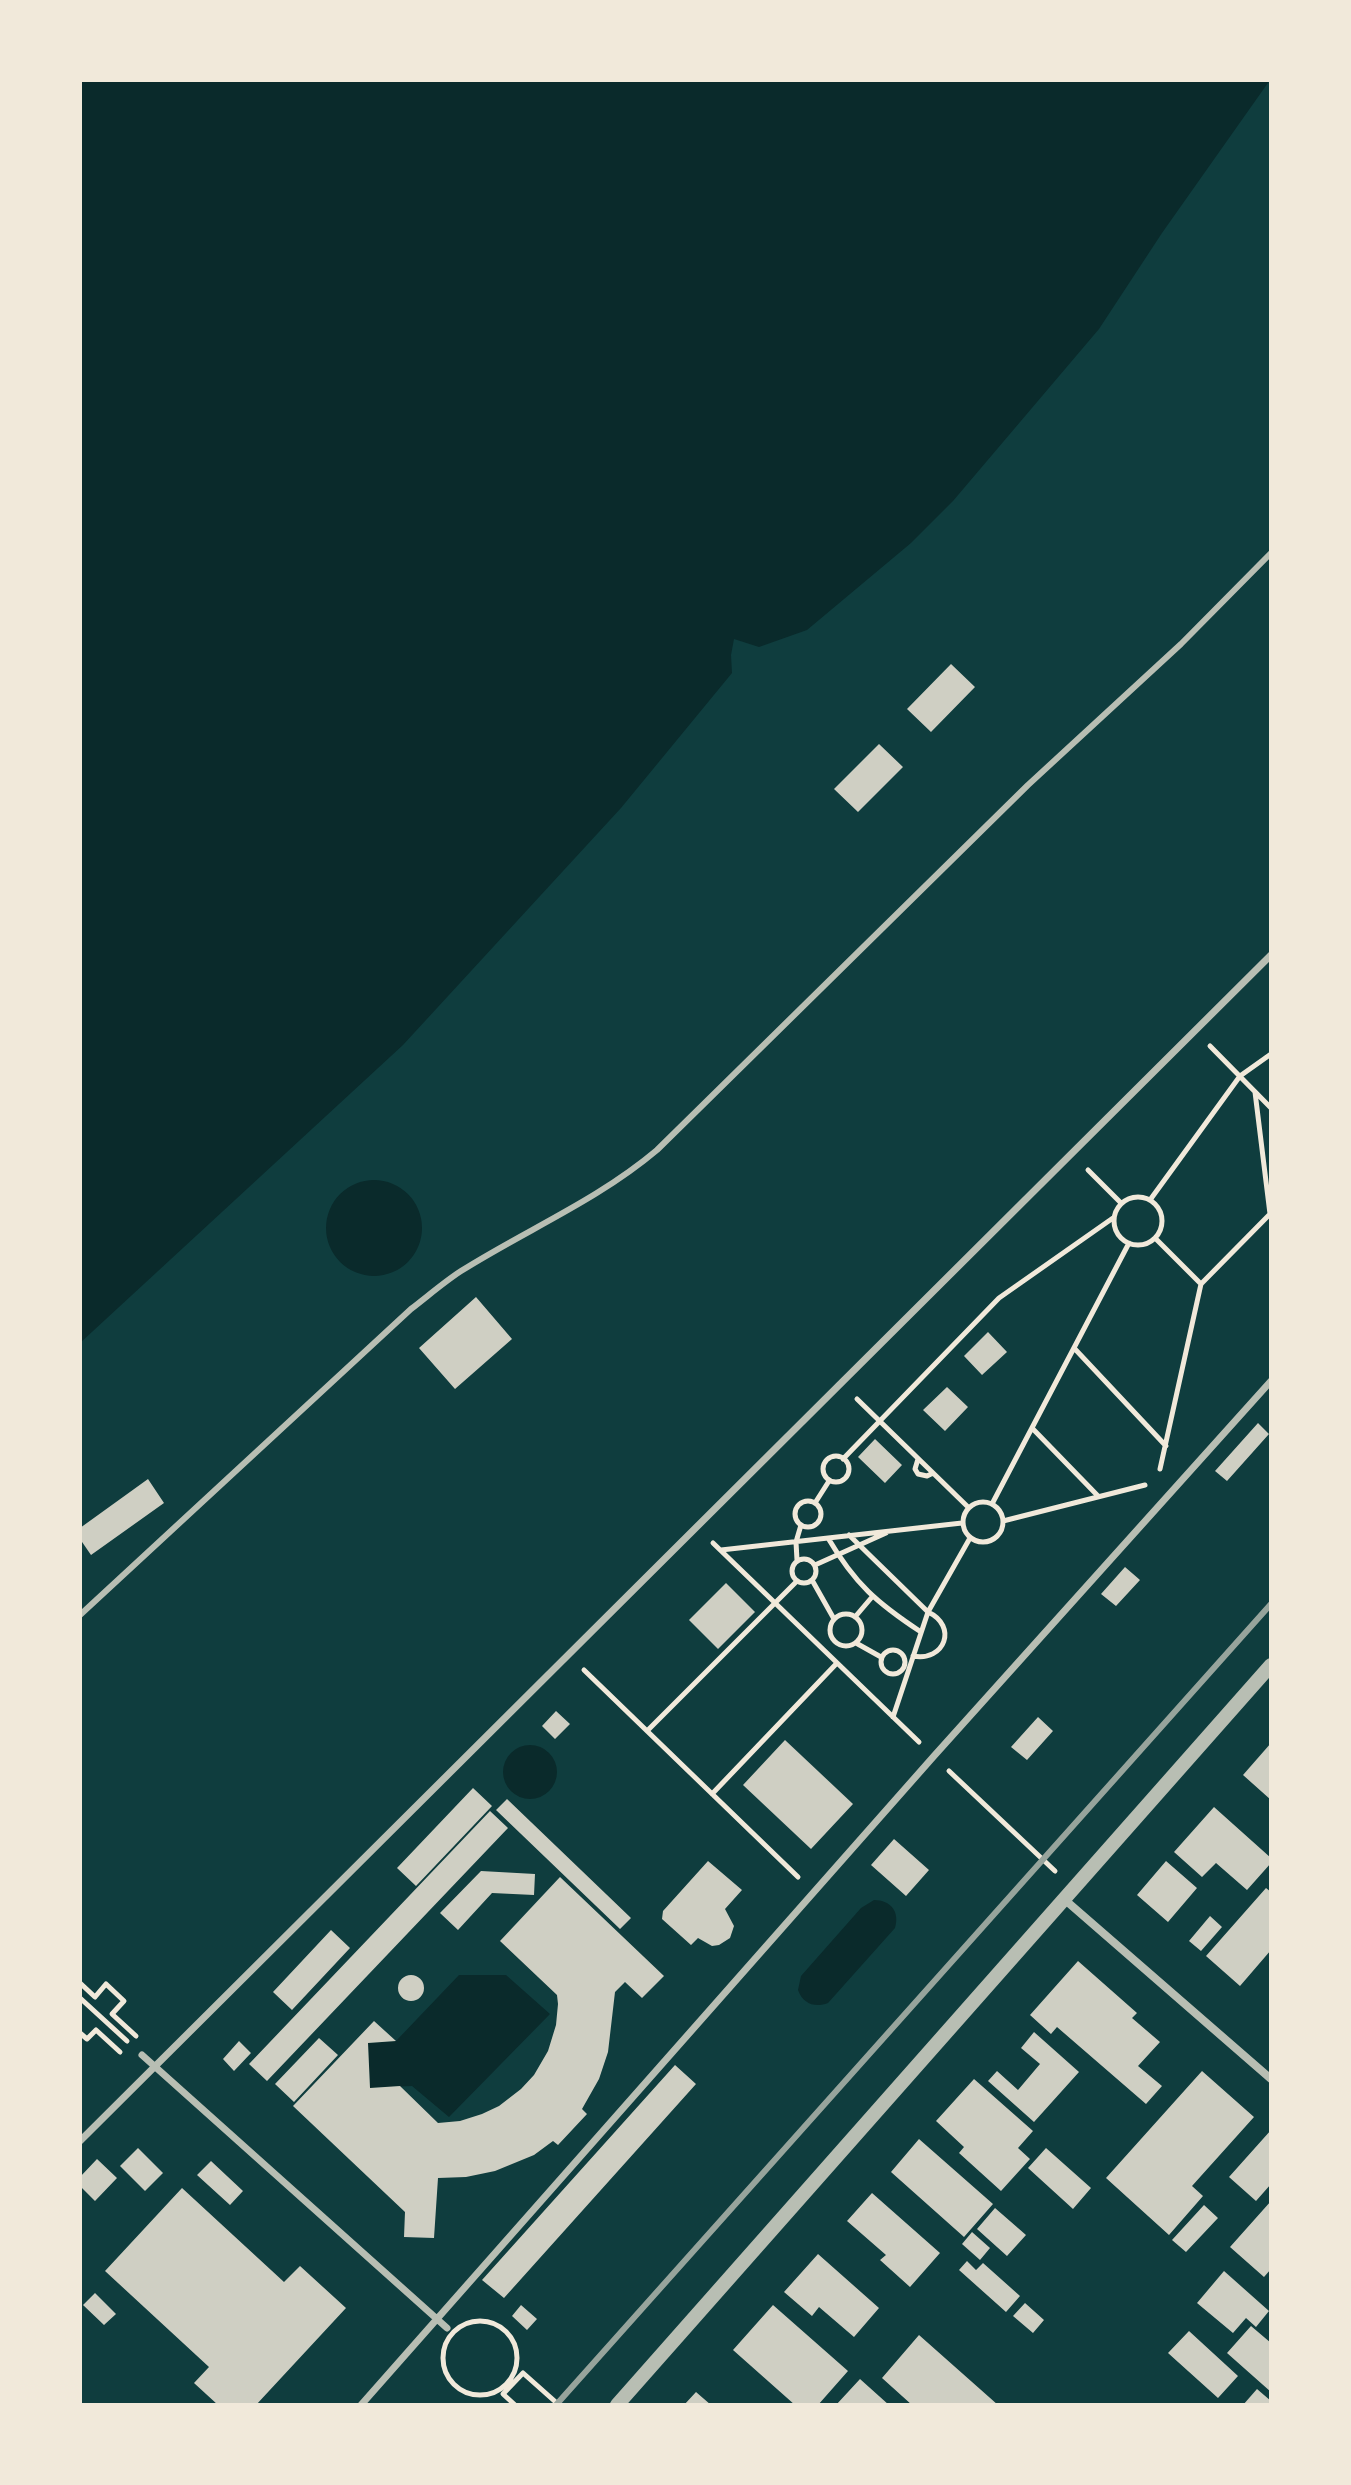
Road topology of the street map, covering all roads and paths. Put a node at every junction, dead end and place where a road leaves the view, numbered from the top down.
1 (1271, 553) edge
2 (1271, 955) edge
3 (1194, 1031) junction
4 (1271, 1054) edge
5 (1240, 1076) junction
6 (1255, 1092) junction
7 (1271, 1108) edge
8 (1071, 1152) junction
9 (1150, 1200) junction
10 (1121, 1203) junction
11 (1271, 1213) edge
12 (1113, 1218) junction
13 (1155, 1238) junction
14 (1129, 1243) junction
15 (1201, 1284) junction
16 (1074, 1348) junction
17 (1271, 1381) edge
18 (841, 1384) junction
19 (879, 1420) junction
20 (1032, 1428) junction
21 (1166, 1446) junction
22 (843, 1459) junction
23 (918, 1459) junction
24 (1159, 1471) dead end
25 (933, 1473) junction
26 (829, 1481) junction
27 (1099, 1497) junction
28 (815, 1503) junction
29 (992, 1504) junction
30 (968, 1507) junction
31 (1146, 1519) junction
32 (1003, 1521) junction
33 (962, 1523) junction
34 (801, 1525) junction
35 (698, 1528) junction
36 (892, 1530) junction
37 (849, 1535) junction
38 (828, 1538) junction
39 (970, 1538) junction
40 (796, 1542) junction
41 (859, 1545) junction
42 (720, 1550) junction
43 (838, 1555) junction
44 (797, 1560) junction
45 (815, 1565) junction
46 (812, 1580) junction
47 (797, 1581) junction
48 (872, 1597) junction
49 (775, 1603) junction
50 (928, 1612) junction
51 (80, 1615) edge
52 (855, 1617) junction
53 (834, 1619) junction
54 (921, 1632) junction
55 (835, 1642) junction
56 (856, 1643) junction
57 (825, 1652) junction
58 (568, 1656) junction
59 (913, 1656) junction
60 (881, 1657) junction
61 (837, 1663) junction
62 (1271, 1665) edge
63 (906, 1669) junction
64 (893, 1717) junction
65 (647, 1731) junction
66 (934, 1756) junction
67 (712, 1794) junction
68 (1060, 1875) dead end
69 (813, 1892) junction
70 (1064, 1899) junction
71 (80, 1983) edge
72 (80, 1998) edge
73 (80, 2033) edge
74 (147, 2033) dead end
75 (142, 2055) joint
76 (125, 2057) dead end
77 (154, 2066) junction
78 (1271, 2079) edge
79 (80, 2141) edge
80 (437, 2319) junction
81 (447, 2328) dead end
82 (445, 2350) joint
83 (361, 2405) edge
84 (515, 2405) edge
85 (559, 2405) edge
86 (617, 2405) edge

1 - 51 lane
2 - 3 street
3 - 5 path
3 - 8 street
4 - 5 path
5 - 6 path
5 - 9 path
6 - 7 path
6 - 11 path
8 - 10 path
8 - 18 street
9 - 10 path
9 - 13 path
10 - 12 path
11 - 15 path
12 - 14 path
12 - 19 path
13 - 14 path
13 - 15 path
14 - 16 path
15 - 21 path
16 - 20 path
16 - 21 path
17 - 31 street
18 - 19 path
18 - 35 street
19 - 22 path
19 - 23 path
20 - 27 path
20 - 29 path
21 - 24 path
22 - 26 path
22 - 26 path
23 - 25 path
23 - 25 path
25 - 30 path
26 - 28 path
27 - 31 path
27 - 32 path
28 - 34 path
28 - 34 path
29 - 30 path
29 - 32 path
30 - 33 path
31 - 66 street
32 - 39 path
33 - 36 path
33 - 39 path
34 - 40 path
35 - 42 path
35 - 58 street
36 - 37 path
36 - 41 path
37 - 38 path
37 - 41 path
38 - 40 path
38 - 43 path
39 - 50 path
40 - 42 path
40 - 44 path
41 - 43 path
41 - 50 path
42 - 49 path
43 - 45 path
43 - 48 path
44 - 45 path
44 - 47 path
45 - 46 path
46 - 47 path
46 - 53 path
47 - 49 path
48 - 52 path
48 - 54 path
49 - 57 path
49 - 65 path
50 - 54 path
50 - 59 path
52 - 53 path
52 - 56 path
53 - 55 path
54 - 59 path
55 - 56 path
55 - 57 path
56 - 60 path
57 - 61 path
58 - 65 path
58 - 77 street
59 - 63 path
60 - 63 path
60 - 63 path
61 - 64 path
61 - 67 path
62 - 70 street
63 - 64 path
64 - 66 path
65 - 67 path
66 - 68 path
66 - 69 street
67 - 69 path
69 - 80 street
70 - 78 street
70 - 86 street
71 - 74 path
72 - 75 path
73 - 76 path
75 - 77 street
77 - 79 street
77 - 80 street
80 - 81 street
80 - 83 street
82 - 82 path
84 - 85 path

